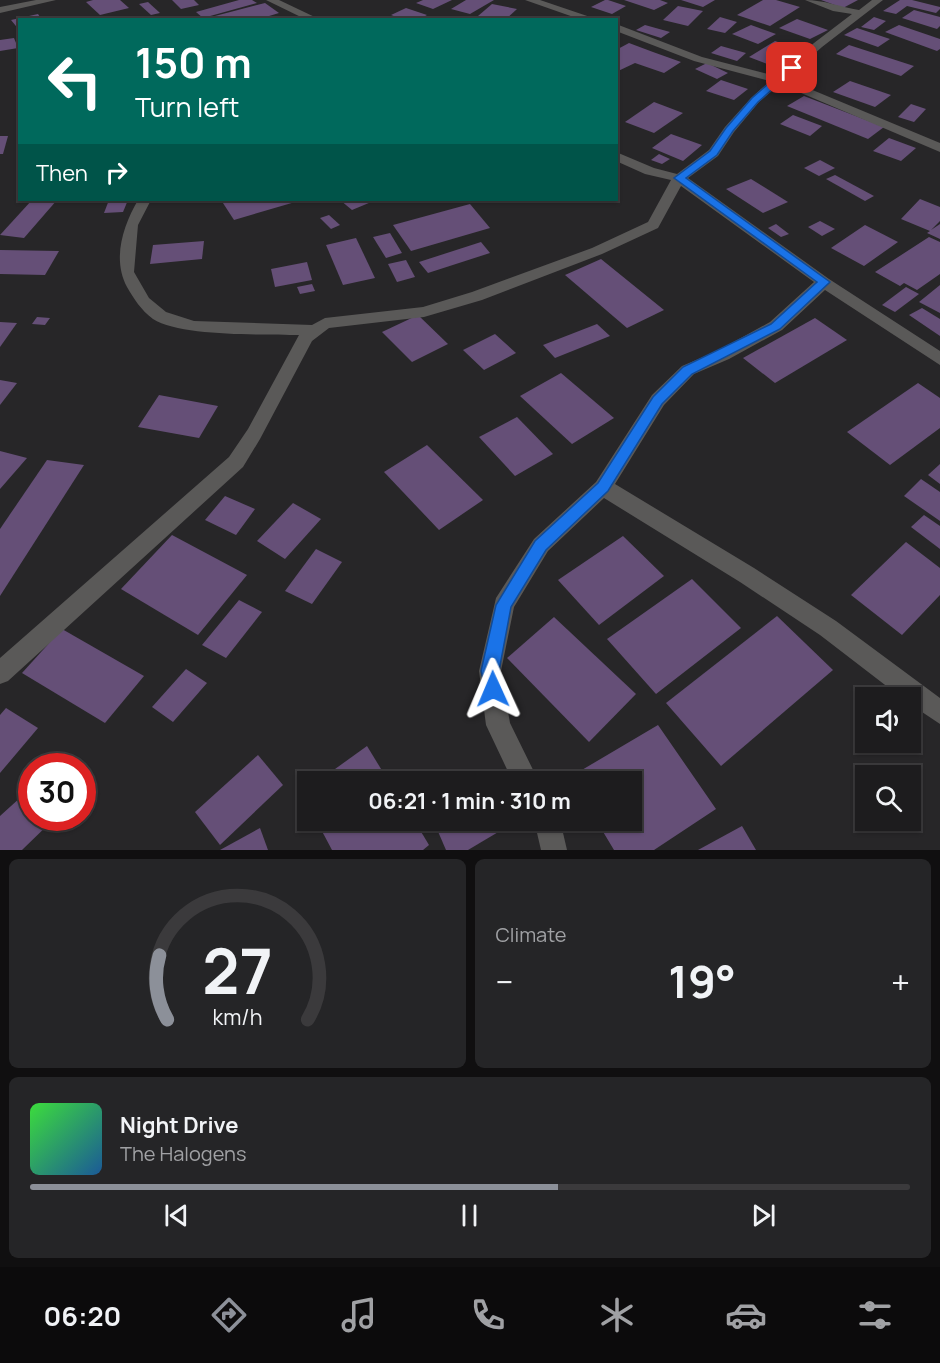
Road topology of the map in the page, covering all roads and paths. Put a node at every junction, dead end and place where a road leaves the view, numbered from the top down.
1 (51, 0) edge
2 (271, 0) edge
3 (530, 0) edge
4 (810, 0) edge
5 (878, 0) edge
6 (576, 9) junction
7 (0, 10) edge
8 (862, 13) junction
9 (312, 18) edge
10 (565, 18) edge
11 (591, 18) edge
12 (618, 28) edge
13 (779, 80) junction
14 (940, 148) edge
15 (618, 157) edge
16 (679, 178) junction
17 (143, 201) edge
18 (824, 282) junction
19 (313, 330) junction
20 (940, 358) edge
21 (603, 487) junction
22 (0, 673) edge
23 (940, 712) edge
24 (521, 771) edge
25 (550, 831) edge
26 (554, 850) edge

1 - 7 street
2 - 9 street
3 - 6 street
4 - 8 street
5 - 8 street
6 - 10 street
6 - 11 street
8 - 13 street
12 - 13 street
13 - 14 street
13 - 16 street
15 - 16 street
16 - 18 street
16 - 19 street
17 - 19 street
18 - 20 street
18 - 21 street
19 - 22 street
21 - 23 street
21 - 24 street
25 - 26 street

